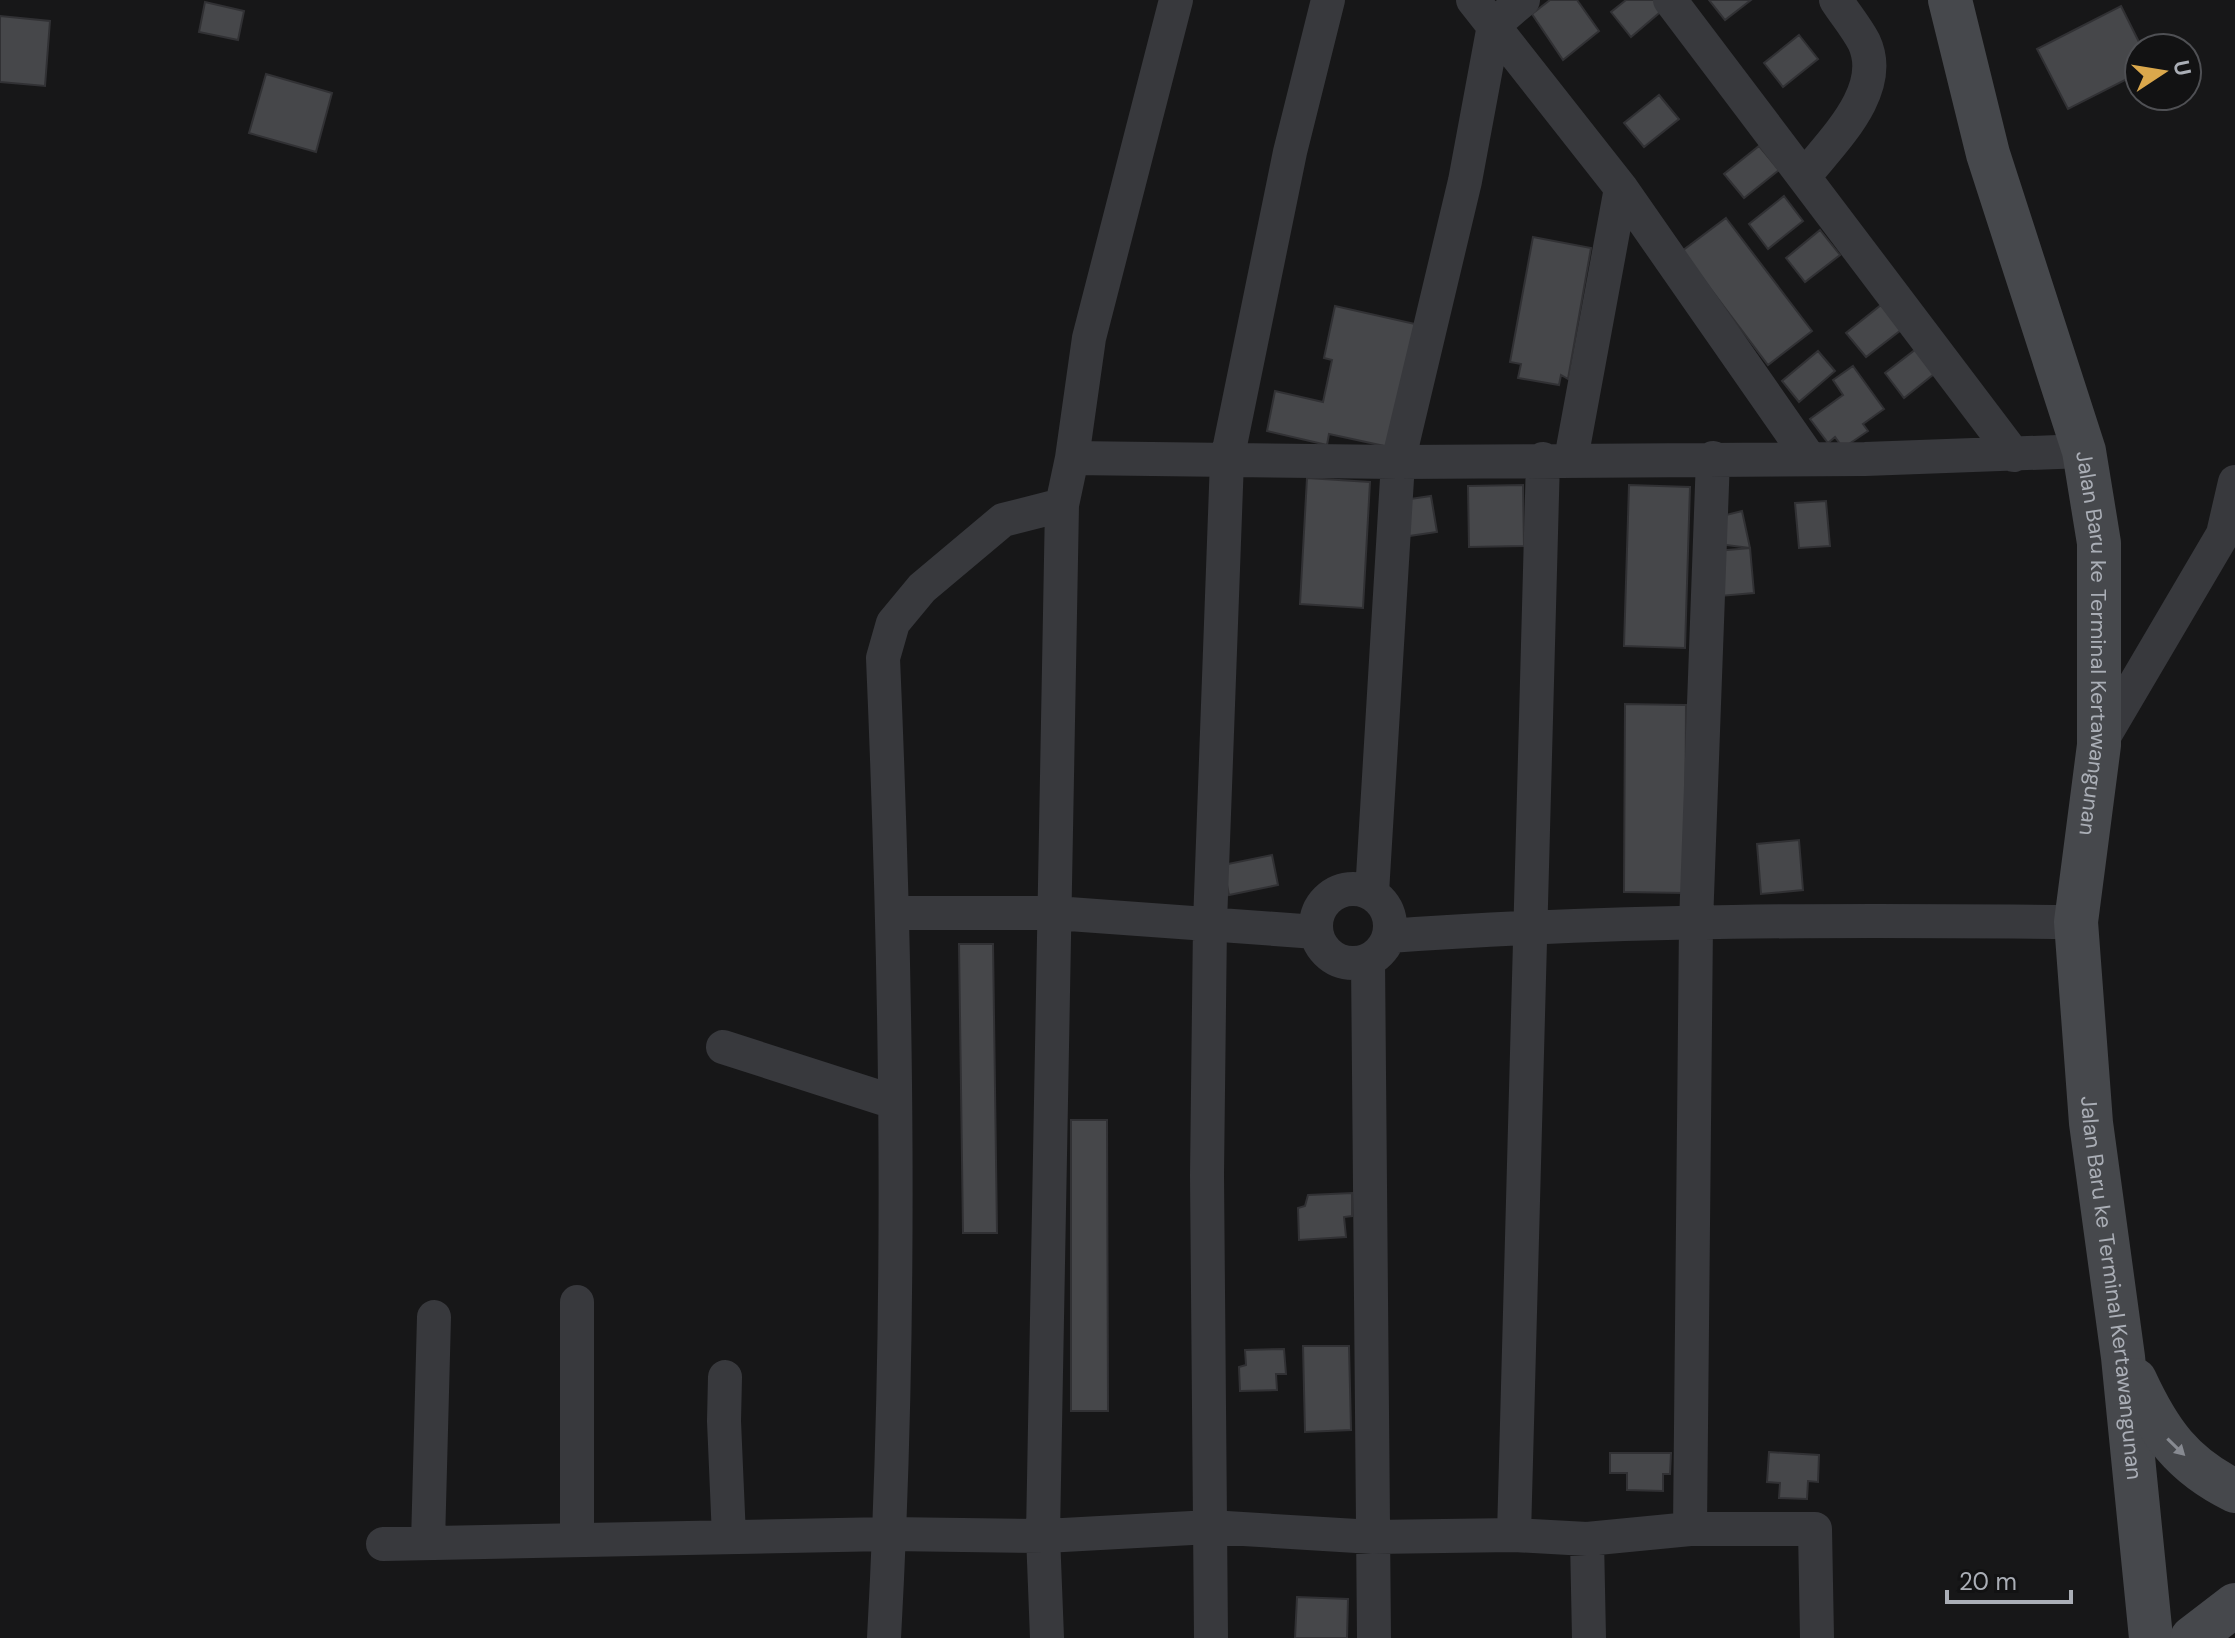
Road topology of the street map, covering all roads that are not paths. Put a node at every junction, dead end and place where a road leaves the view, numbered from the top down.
1 (1176, 0) edge
2 (1328, 0) edge
3 (1523, 0) edge
4 (1670, 0) edge
5 (1836, 0) edge
6 (1950, 0) edge
7 (1483, 12) edge
8 (1804, 177) junction
9 (1621, 188) junction
10 (2084, 451) junction
11 (2014, 455) junction
12 (1072, 458) junction
13 (1713, 458) junction
14 (1809, 458) junction
15 (1557, 459) junction
16 (1227, 460) junction
17 (1398, 462) junction
18 (2235, 482) edge
19 (1062, 505) junction
20 (2099, 745) junction
21 (1372, 893) junction
22 (894, 913) junction
23 (1055, 913) junction
24 (2076, 922) junction
25 (1210, 923) junction
26 (1696, 923) junction
27 (1529, 925) junction
28 (1316, 932) junction
29 (1379, 948) junction
30 (723, 1047) dead end
31 (894, 1102) junction
32 (577, 1302) dead end
33 (434, 1317) dead end
34 (2123, 1357) junction
35 (725, 1377) dead end
36 (2235, 1491) edge
37 (1210, 1527) junction
38 (1690, 1529) junction
39 (889, 1534) junction
40 (1043, 1535) junction
41 (1514, 1535) junction
42 (729, 1537) junction
43 (1373, 1537) junction
44 (1587, 1539) junction
45 (577, 1540) junction
46 (428, 1543) junction
47 (383, 1544) dead end
48 (2235, 1605) edge
49 (884, 1638) edge
50 (1047, 1638) edge
51 (1211, 1638) edge
52 (1374, 1638) edge
53 (1589, 1638) edge
54 (1817, 1638) edge
55 (2151, 1638) edge
56 (2192, 1638) edge

1 - 12 street
2 - 16 street
3 - 7 street
4 - 8 street
5 - 8 street
6 - 10 main road, Jalan Baru ke Terminal Kertawangunan
7 - 9 street
7 - 17 street
8 - 11 street
9 - 14 street
9 - 15 street
10 - 11 street
10 - 20 main road, Jalan Baru ke Terminal Kertawangunan
11 - 14 street
12 - 16 street
12 - 19 street
13 - 14 street
13 - 15 street
13 - 26 street
15 - 17 street
15 - 27 street
16 - 17 street
16 - 25 street
17 - 21 street
18 - 20 street
19 - 22 street
19 - 23 street
20 - 24 main road, Jalan Baru ke Terminal Kertawangunan
21 - 28 street
21 - 29 street
22 - 23 street
22 - 31 street
23 - 25 street
23 - 40 street
24 - 26 street
24 - 34 main road, Jalan Baru ke Terminal Kertawangunan
25 - 28 street
25 - 37 street
26 - 27 street
26 - 38 street
27 - 29 street
27 - 41 street
28 - 29 street
29 - 43 street
30 - 31 street
31 - 39 street
32 - 45 street
33 - 46 street
34 -> 36 main road
34 - 55 main road, Jalan Baru ke Terminal Kertawangunan
35 - 42 street
37 - 40 street
37 - 43 street
37 - 51 street
38 - 44 street
38 - 54 street
39 - 40 street
39 - 42 street
39 - 49 street
40 - 50 street
41 - 43 street
41 - 44 street
42 - 45 street
43 - 52 street
44 - 53 street
45 - 46 street
46 - 47 street
48 - 56 main road

